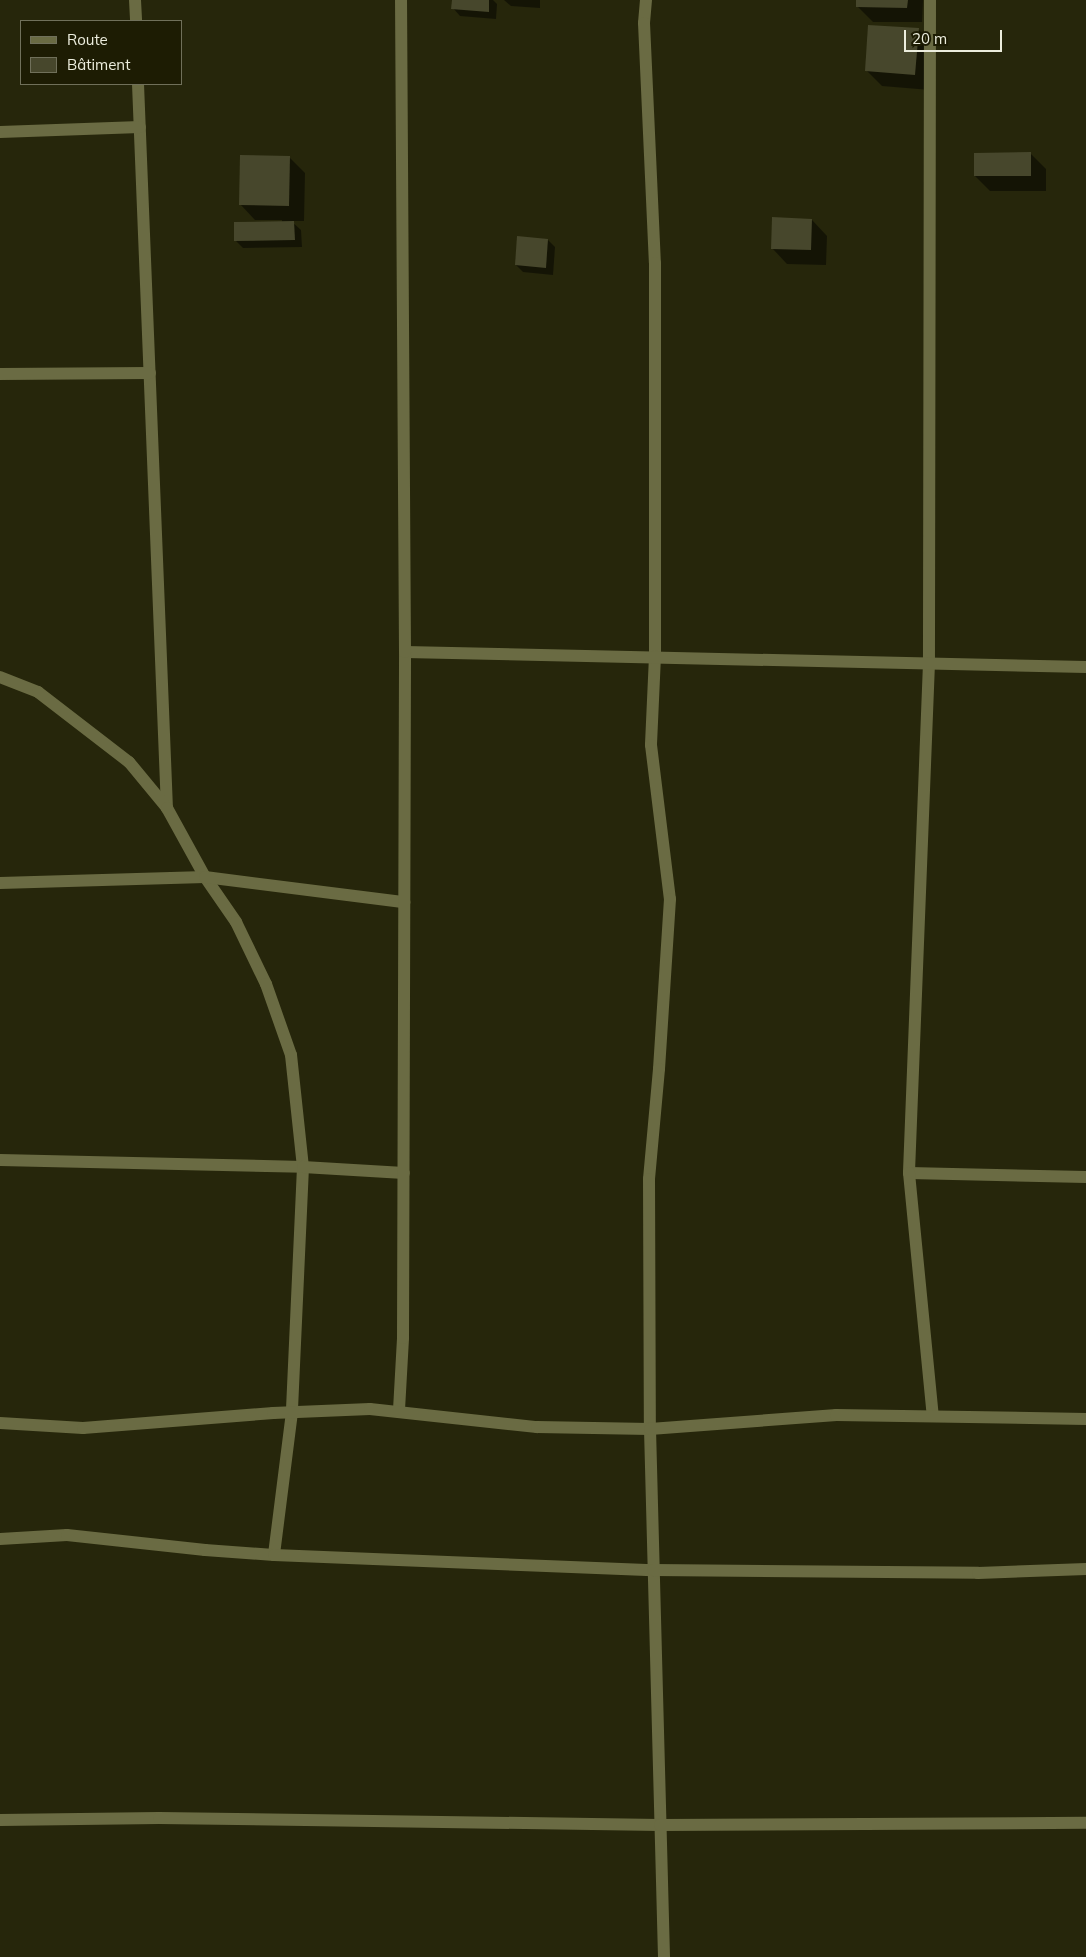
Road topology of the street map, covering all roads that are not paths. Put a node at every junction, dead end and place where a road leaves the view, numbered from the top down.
1 (135, 0) edge
2 (401, 0) edge
3 (646, 0) edge
4 (930, 0) edge
5 (136, 20) edge
6 (138, 85) edge
7 (140, 127) junction
8 (0, 132) edge
9 (150, 372) junction
10 (0, 374) edge
11 (405, 652) junction
12 (655, 656) junction
13 (929, 663) junction
14 (1086, 667) edge
15 (0, 677) edge
16 (167, 808) junction
17 (205, 877) junction
18 (0, 883) edge
19 (404, 902) junction
20 (0, 1160) edge
21 (303, 1168) junction
22 (908, 1172) junction
23 (404, 1173) junction
24 (1086, 1177) edge
25 (399, 1410) junction
26 (292, 1412) junction
27 (932, 1416) junction
28 (1086, 1419) edge
29 (0, 1423) edge
30 (650, 1429) junction
31 (0, 1539) edge
32 (274, 1555) junction
33 (1086, 1569) edge
34 (653, 1570) junction
35 (0, 1820) edge
36 (1086, 1823) edge
37 (660, 1825) junction
38 (664, 1957) edge

1 - 5 street
2 - 11 street
3 - 12 street
4 - 13 street
6 - 7 street
7 - 8 street
7 - 9 street
9 - 10 street
9 - 16 street
11 - 12 street
11 - 19 street
12 - 13 street
12 - 30 street
13 - 14 street
13 - 22 street
15 - 16 street
16 - 17 street
17 - 18 street
17 - 19 street
17 - 21 street
19 - 23 street
20 - 21 street
21 - 23 street
21 - 26 street
22 - 24 street
22 - 27 street
23 - 25 street
25 - 26 street
25 - 30 street
26 - 29 street
26 - 32 street
27 - 28 street
27 - 30 street
30 - 34 street
31 - 32 street
32 - 34 street
33 - 34 street
34 - 37 street
35 - 37 street
36 - 37 street
37 - 38 street

